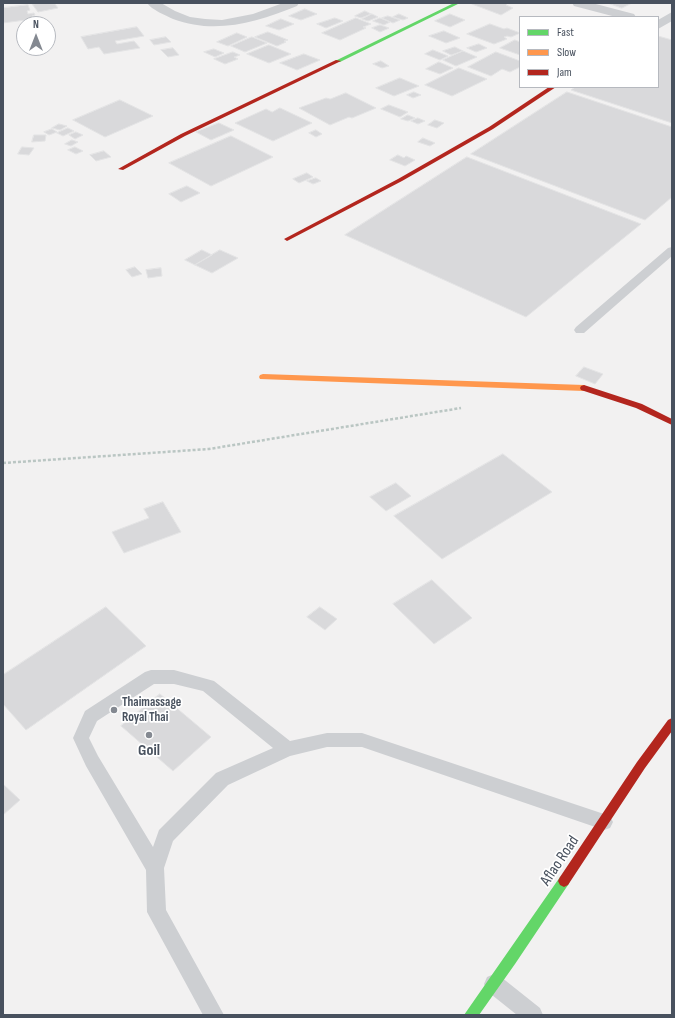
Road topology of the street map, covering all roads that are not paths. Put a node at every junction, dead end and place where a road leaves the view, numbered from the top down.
1 (153, 3) edge
2 (293, 3) edge
3 (458, 3) edge
4 (578, 3) edge
5 (626, 16) edge
6 (672, 16) edge
7 (659, 24) edge
8 (551, 88) edge
9 (121, 169) dead end
10 (288, 239) dead end
11 (672, 250) edge
12 (580, 330) dead end
13 (263, 377) dead end
14 (672, 422) edge
15 (672, 723) edge
16 (287, 749) junction
17 (604, 822) junction
18 (155, 868) junction
19 (494, 984) junction
20 (214, 1015) edge
21 (471, 1015) edge
22 (534, 1015) edge

1 - 2 street
3 - 9 main road
4 - 5 street
6 - 7 street
8 - 10 main road
11 - 12 lane
13 - 14 main road
15 - 17 main road, Aflao Road
16 - 17 lane
16 - 18 lane
16 - 18 lane
17 - 19 main road, Aflao Road
18 - 20 lane
19 - 21 main road, Aflao Road
19 - 22 lane

